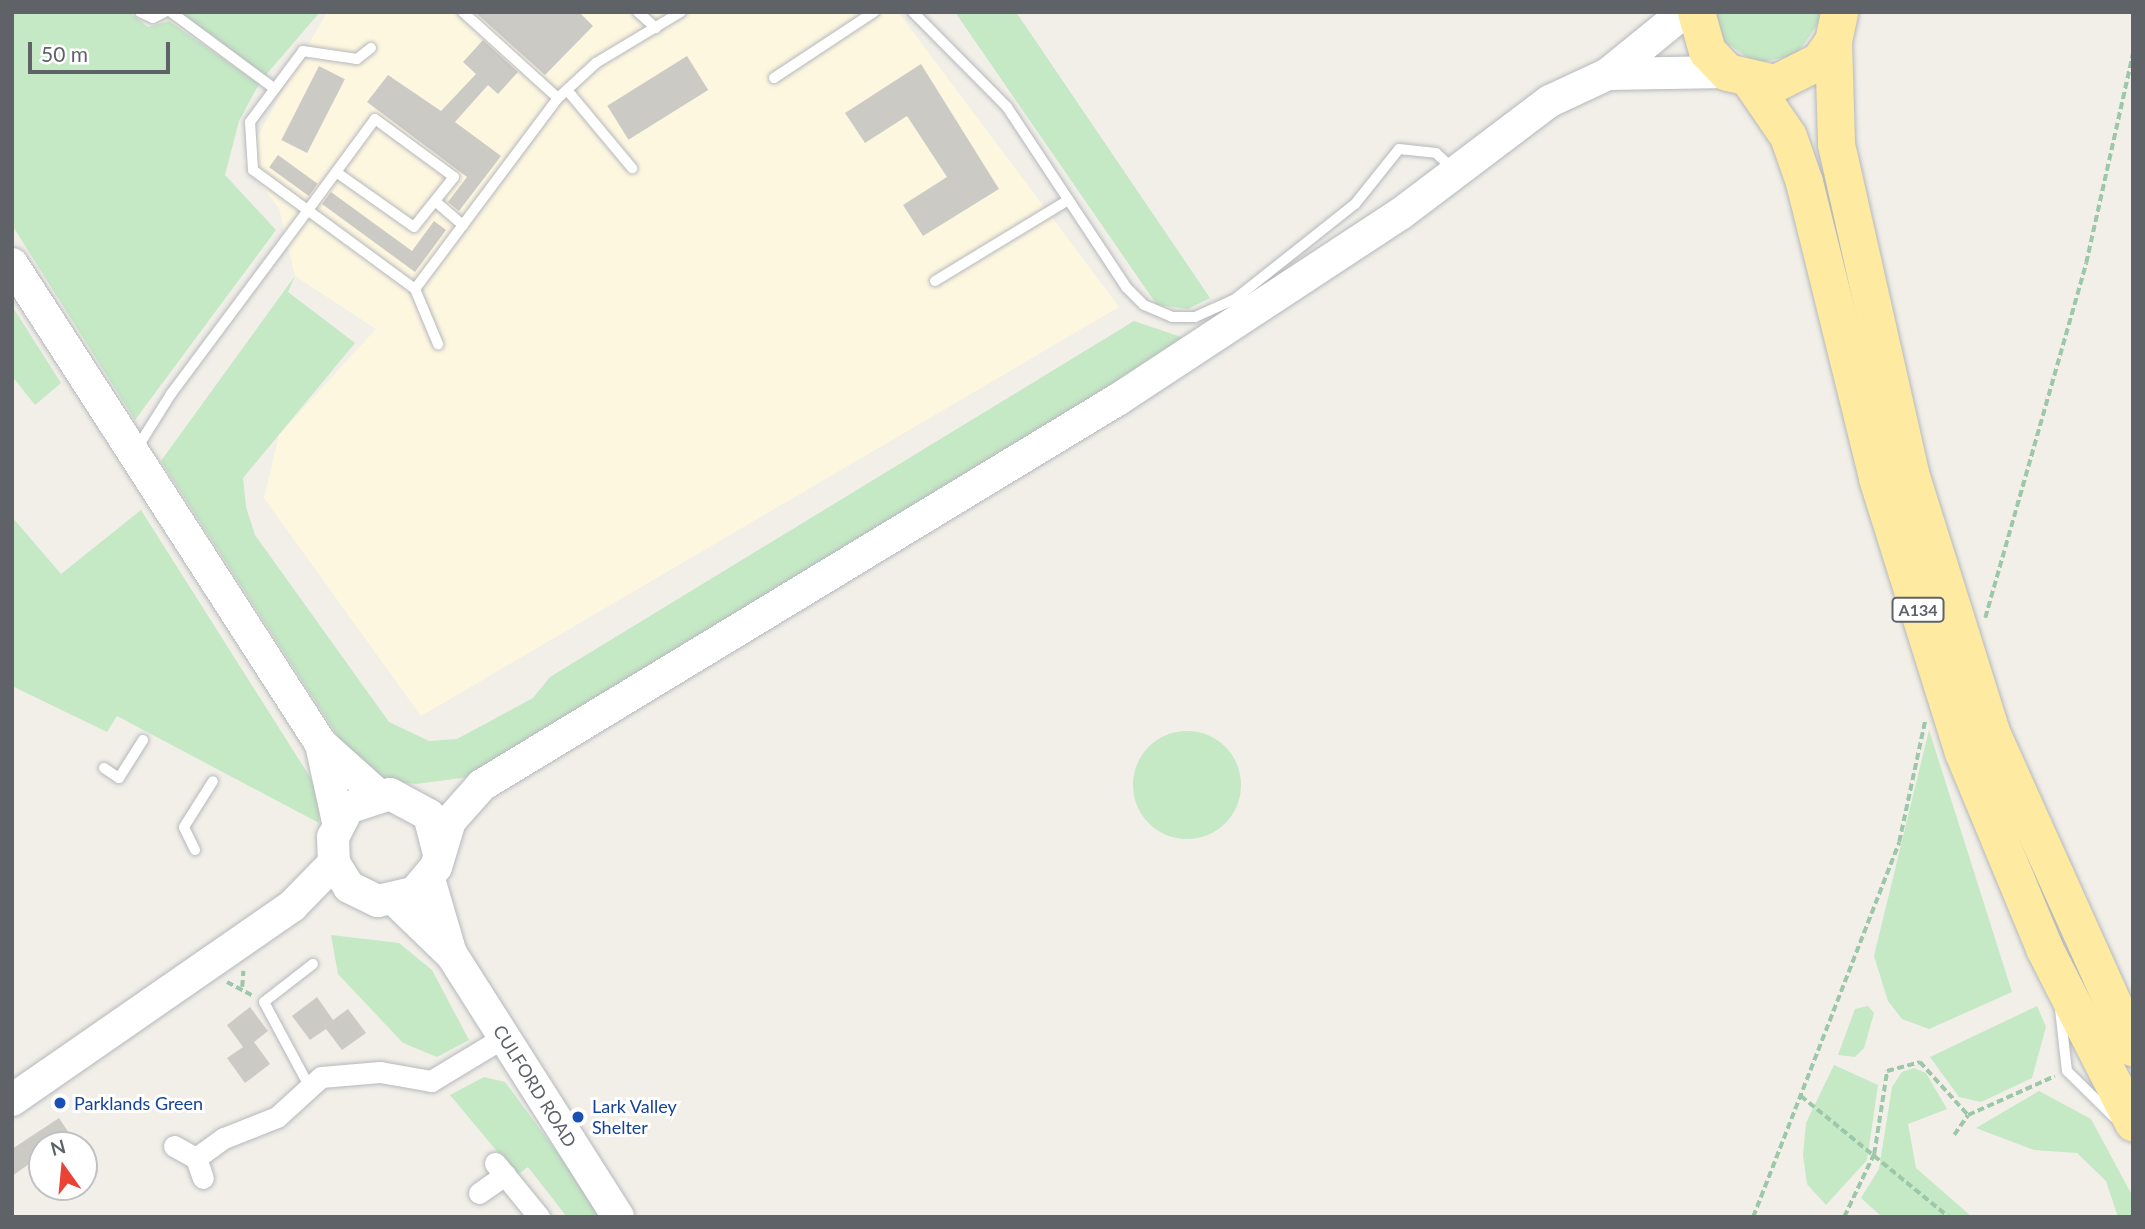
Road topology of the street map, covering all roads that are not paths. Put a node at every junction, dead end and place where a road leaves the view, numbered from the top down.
1 (140, 12) edge
2 (165, 12) edge
3 (171, 12) edge
4 (463, 12) edge
5 (638, 12) edge
6 (681, 12) edge
7 (874, 12) edge
8 (914, 12) edge
9 (1684, 12) edge
10 (1696, 12) edge
11 (656, 27) junction
12 (1836, 27) edge
13 (371, 48) dead end
14 (1608, 74) junction
15 (1739, 77) junction
16 (774, 78) dead end
17 (275, 89) junction
18 (562, 94) junction
19 (632, 168) dead end
20 (1454, 170) junction
21 (336, 172) junction
22 (1068, 200) junction
23 (435, 201) junction
24 (308, 210) junction
25 (463, 225) junction
26 (12, 264) edge
27 (935, 281) dead end
28 (415, 289) junction
29 (438, 344) dead end
30 (133, 453) junction
31 (143, 740) dead end
32 (321, 744) junction
33 (104, 768) dead end
34 (213, 781) dead end
35 (482, 785) junction
36 (377, 794) junction
37 (414, 802) junction
38 (338, 821) junction
39 (195, 850) dead end
40 (334, 863) junction
41 (434, 867) junction
42 (361, 895) junction
43 (395, 900) junction
44 (292, 906) junction
45 (452, 955) junction
46 (313, 964) dead end
47 (2060, 979) junction
48 (504, 1037) junction
49 (2133, 1048) edge
50 (308, 1084) junction
51 (12, 1100) edge
52 (2133, 1123) edge
53 (2133, 1138) edge
54 (174, 1146) dead end
55 (479, 1193) dead end
56 (539, 1217) edge
57 (618, 1217) edge

1 - 2 lane
3 - 17 lane
4 - 18 lane
5 - 11 lane
6 - 11 lane
7 - 16 lane
8 - 22 lane
9 - 14 main road
10 - 15 highway
11 - 18 lane
12 - 15 highway
12 - 49 highway, A134
13 - 17 lane
14 - 15 main road
14 - 20 main road
15 - 47 highway, A134
17 - 24 lane
18 - 19 lane
18 - 25 lane
20 - 22 lane
20 - 35 main road
21 - 23 lane
21 - 23 lane
21 - 24 lane
22 - 27 lane
23 - 25 lane
24 - 28 lane
24 - 30 lane
25 - 28 lane
26 - 30 main road
28 - 29 lane
30 - 32 main road
31 - 33 lane
32 - 36 main road
32 - 38 main road
34 - 39 lane
35 - 37 main road
35 - 41 main road
36 - 37 main road
36 - 38 main road
37 - 41 main road
38 - 40 main road
40 - 42 main road
40 - 44 main road
41 - 43 main road
41 - 45 main road, CULFORD ROAD
42 - 43 main road
42 - 44 main road
43 - 45 main road, CULFORD ROAD
44 - 51 main road
45 - 48 main road, CULFORD ROAD
46 - 50 lane
47 - 52 highway, A134
47 - 53 lane
48 - 50 street
48 - 57 main road, CULFORD ROAD
50 - 54 street
55 - 56 street

